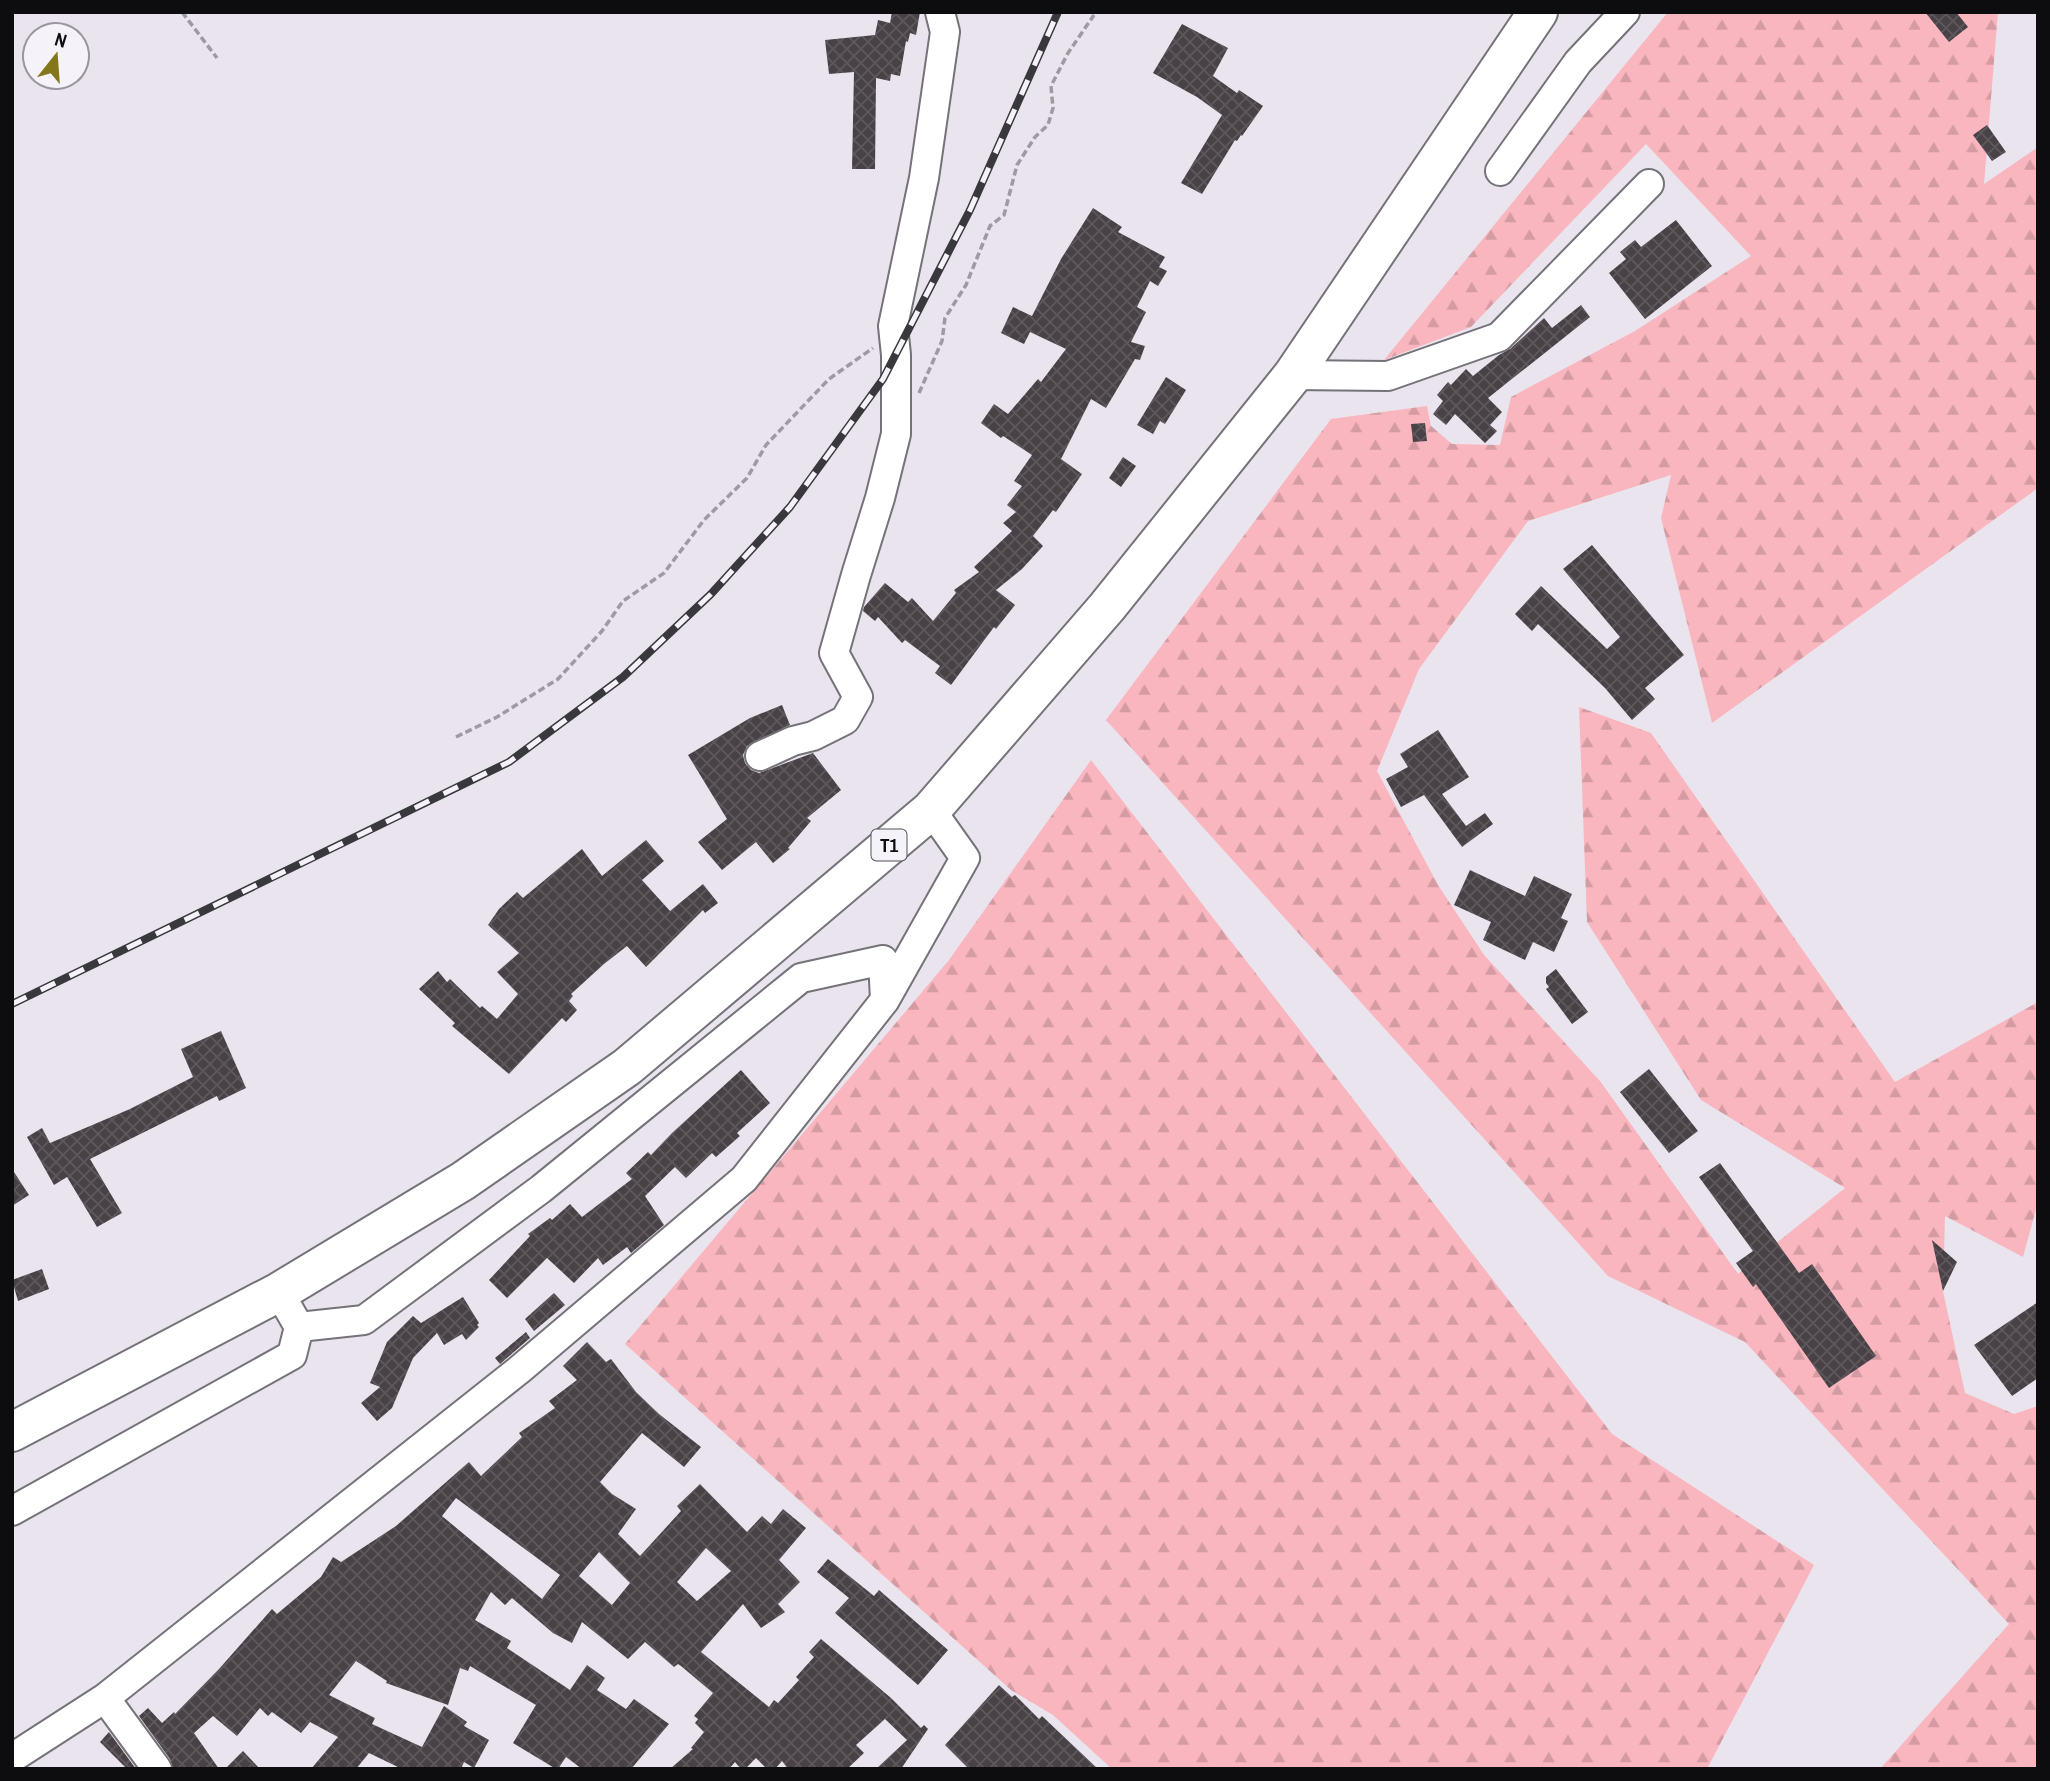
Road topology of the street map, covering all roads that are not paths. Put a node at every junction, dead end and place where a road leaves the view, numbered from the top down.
1 (940, 12) edge
2 (1538, 12) edge
3 (1625, 12) edge
4 (1500, 171) dead end
5 (1648, 184) dead end
6 (1293, 375) junction
7 (760, 756) dead end
8 (931, 810) junction
9 (886, 1000) junction
10 (279, 1292) junction
11 (299, 1327) junction
12 (12, 1432) edge
13 (12, 1511) edge
14 (105, 1698) junction
15 (12, 1758) edge
16 (157, 1769) edge

1 - 7 street
2 - 6 highway, T1
3 - 4 street
5 - 6 street
6 - 8 highway, T1
8 - 9 street
8 - 10 highway, T1
9 - 11 street
9 - 14 street
10 - 11 street
10 - 12 highway, T1
11 - 13 street
14 - 15 street
14 - 16 street

